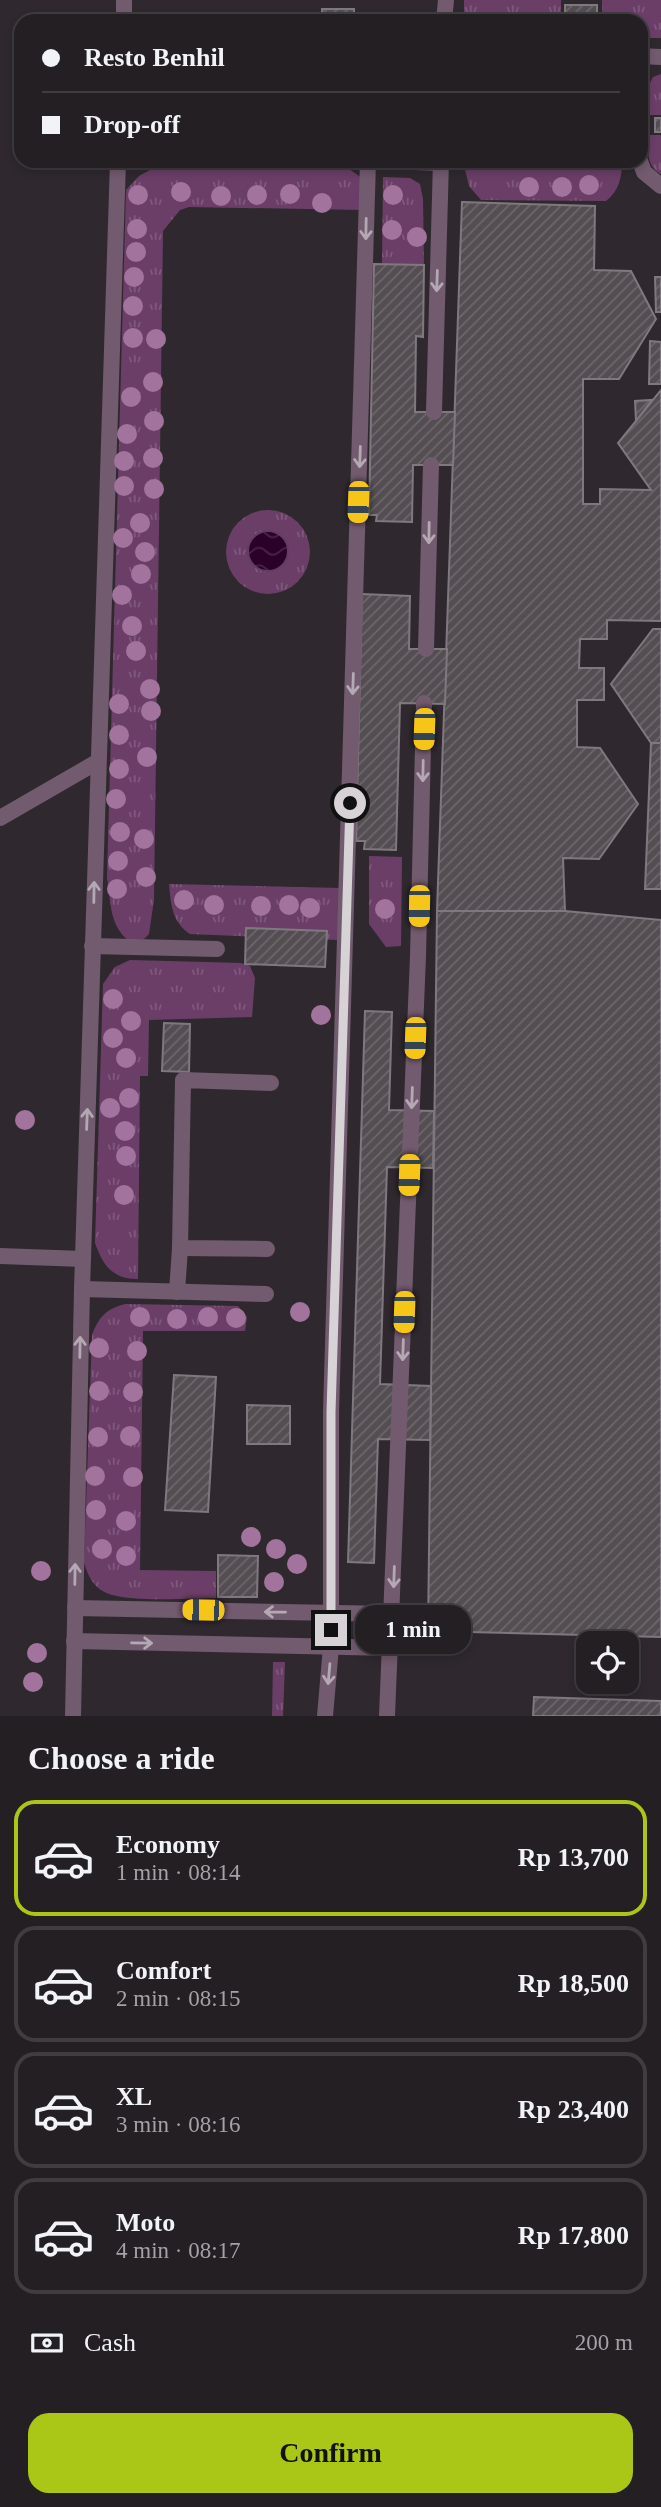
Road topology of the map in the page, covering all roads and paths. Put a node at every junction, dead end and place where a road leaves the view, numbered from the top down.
1 (118, 168) edge
2 (368, 168) edge
3 (441, 168) edge
4 (643, 168) edge
5 (661, 186) edge
6 (434, 412) dead end
7 (431, 465) dead end
8 (426, 649) dead end
9 (424, 703) dead end
10 (97, 762) junction
11 (0, 818) edge
12 (92, 946) junction
13 (217, 949) dead end
14 (271, 1083) dead end
15 (180, 1248) junction
16 (267, 1249) dead end
17 (0, 1256) edge
18 (83, 1259) junction
19 (82, 1289) junction
20 (177, 1292) junction
21 (266, 1294) dead end
22 (75, 1608) junction
23 (331, 1613) junction
24 (392, 1614) junction
25 (74, 1642) junction
26 (331, 1647) junction
27 (391, 1648) junction
28 (73, 1716) edge
29 (325, 1716) edge
30 (387, 1716) edge

1 - 10 lane
2 -> 23 lane
3 -> 6 lane
4 - 5 lane
7 -> 8 lane
9 -> 24 lane
10 - 11 lane
12 -> 10 lane
12 - 13 lane
18 -> 12 lane
14 - 15 lane
15 - 16 lane
15 - 20 lane
17 - 18 lane
18 - 19 lane
19 - 20 lane
22 -> 19 lane
20 - 21 lane
23 -> 22 lane
22 - 25 lane
23 - 24 lane
23 - 26 lane
24 - 27 lane
25 -> 26 lane
25 - 28 lane
26 - 27 lane
26 -> 29 lane
27 - 30 lane

